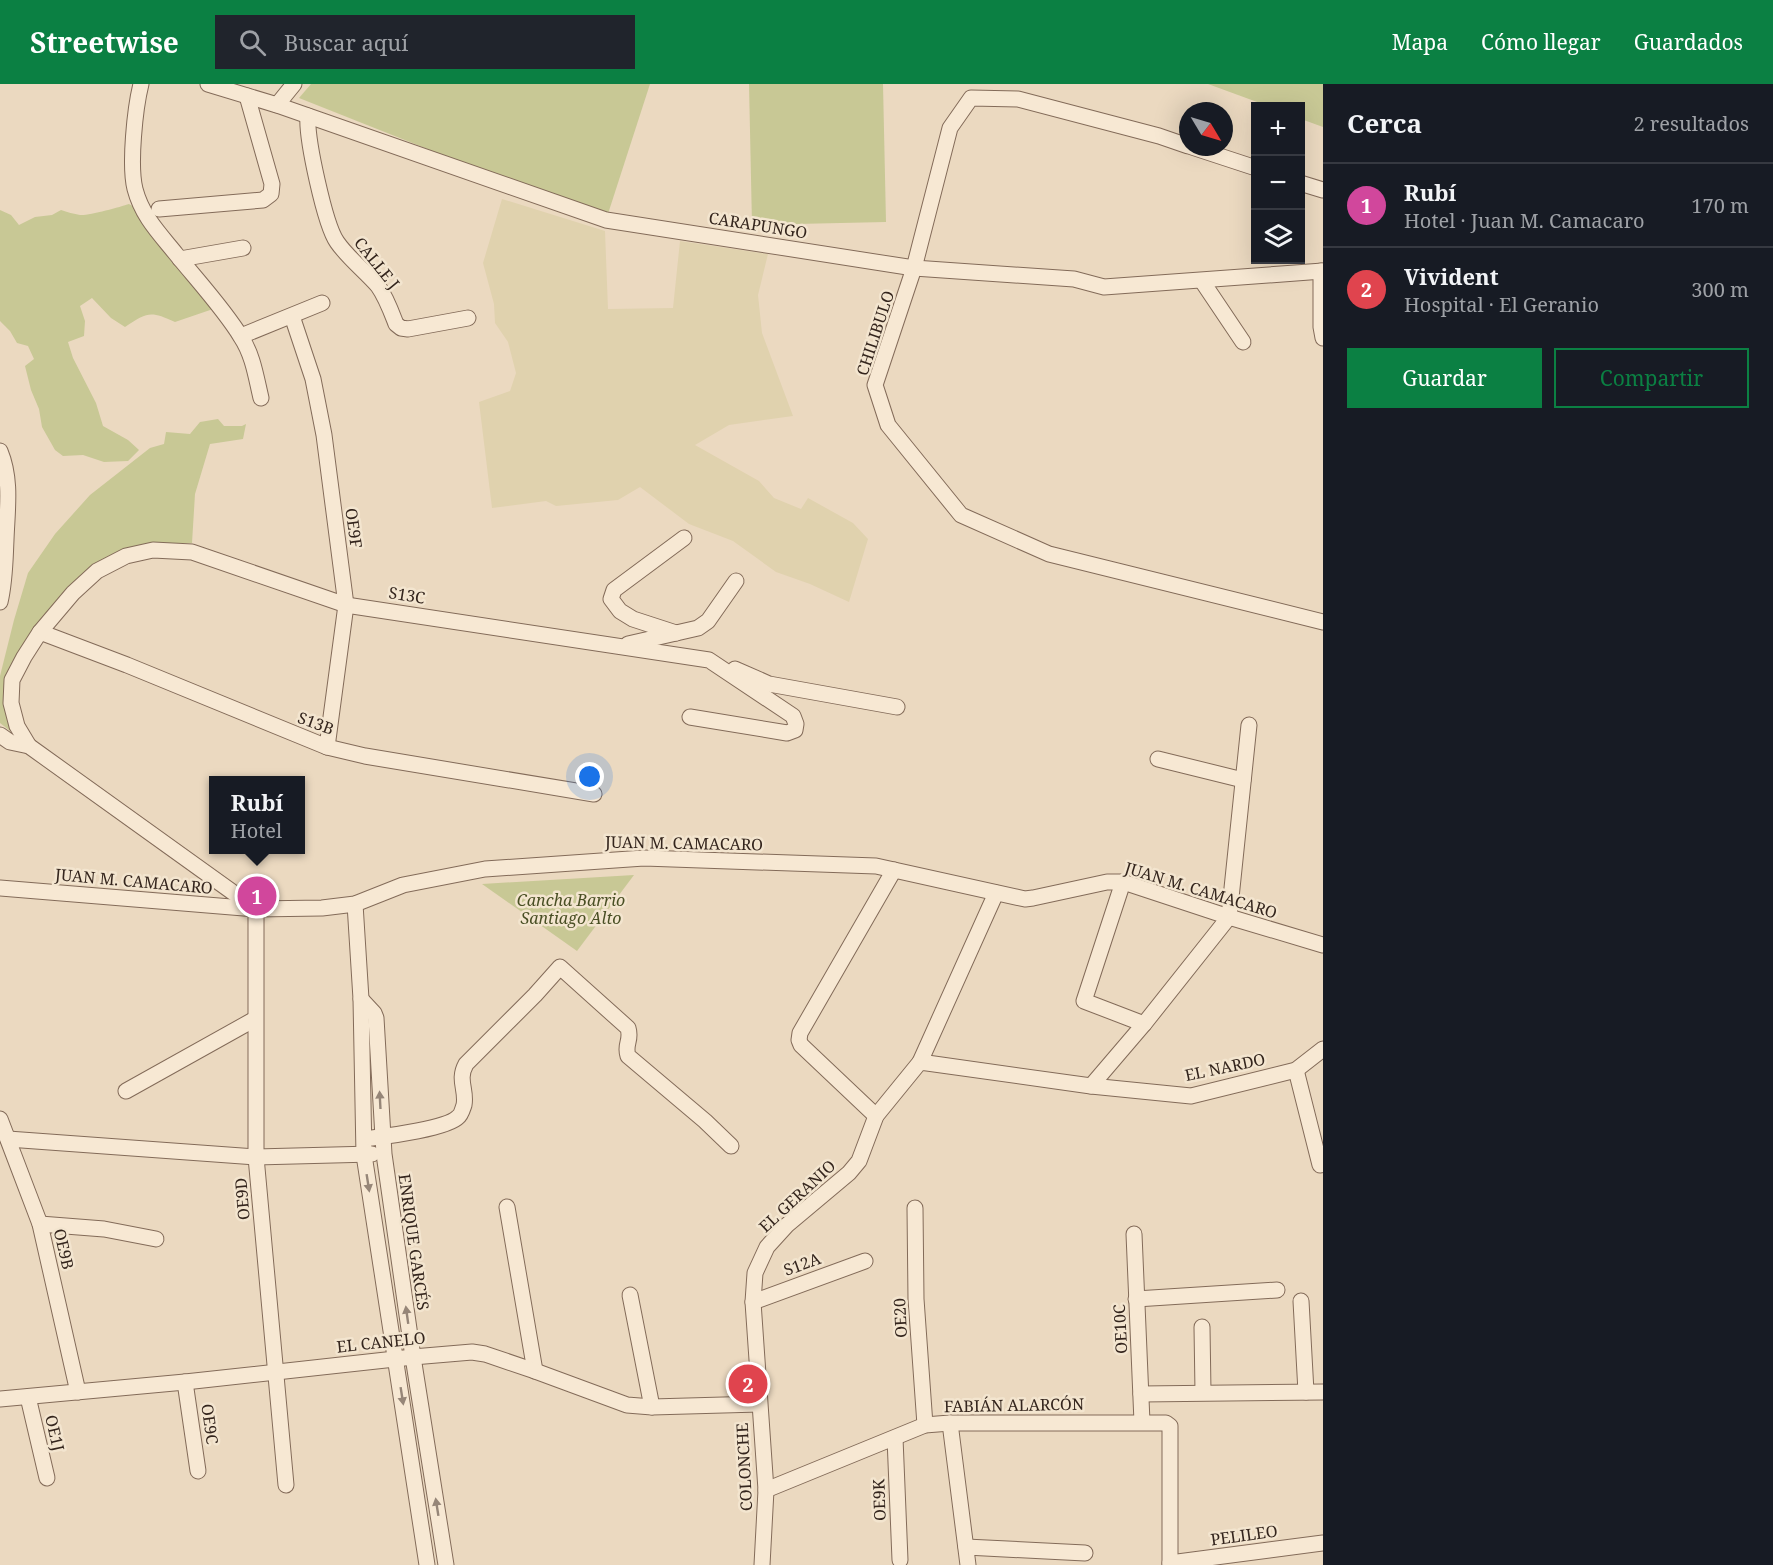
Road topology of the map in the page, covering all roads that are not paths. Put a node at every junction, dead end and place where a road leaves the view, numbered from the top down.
1 (141, 84) edge
2 (208, 84) edge
3 (294, 84) edge
4 (247, 96) junction
5 (277, 105) junction
6 (308, 116) junction
7 (1179, 142) edge
8 (1220, 156) edge
9 (1251, 166) edge
10 (1305, 185) edge
11 (1323, 190) edge
12 (159, 209) dead end
13 (243, 248) dead end
14 (180, 259) junction
15 (914, 268) junction
16 (1322, 271) edge
17 (1202, 281) junction
18 (322, 303) dead end
19 (292, 316) junction
20 (468, 318) dead end
21 (241, 336) junction
22 (1323, 338) edge
23 (1243, 342) dead end
24 (261, 398) dead end
25 (0, 451) edge
26 (684, 538) dead end
27 (735, 581) dead end
28 (0, 602) edge
29 (346, 605) junction
30 (1323, 622) edge
31 (40, 632) junction
32 (676, 633) junction
33 (620, 646) junction
34 (709, 660) junction
35 (897, 707) dead end
36 (690, 717) dead end
37 (1249, 725) dead end
38 (0, 735) edge
39 (29, 746) junction
40 (327, 747) junction
41 (1158, 759) dead end
42 (1243, 780) junction
43 (594, 794) dead end
44 (894, 870) junction
45 (1123, 882) junction
46 (0, 888) edge
47 (996, 893) junction
48 (355, 904) junction
49 (256, 909) junction
50 (1229, 917) junction
51 (1321, 940) edge
52 (361, 999) junction
53 (255, 1019) junction
54 (1144, 1024) junction
55 (1323, 1049) edge
56 (920, 1062) junction
57 (1296, 1070) junction
58 (1090, 1086) junction
59 (126, 1091) dead end
60 (876, 1116) junction
61 (0, 1119) edge
62 (382, 1137) junction
63 (8, 1139) junction
64 (363, 1139) junction
65 (731, 1146) dead end
66 (384, 1154) junction
67 (364, 1155) junction
68 (256, 1157) junction
69 (1320, 1166) dead end
70 (507, 1207) dead end
71 (915, 1208) dead end
72 (40, 1224) junction
73 (1134, 1234) dead end
74 (156, 1239) dead end
75 (865, 1261) dead end
76 (1276, 1290) dead end
77 (630, 1294) dead end
78 (1136, 1299) junction
79 (1301, 1301) dead end
80 (753, 1302) junction
81 (1202, 1327) dead end
82 (413, 1356) junction
83 (396, 1359) junction
84 (535, 1371) junction
85 (276, 1372) junction
86 (185, 1382) junction
87 (78, 1392) junction
88 (1203, 1392) junction
89 (1306, 1392) junction
90 (1323, 1392) edge
91 (1141, 1394) junction
92 (28, 1397) junction
93 (0, 1399) edge
94 (759, 1404) junction
95 (652, 1407) junction
96 (1142, 1422) junction
97 (950, 1423) junction
98 (925, 1425) junction
99 (895, 1438) junction
100 (198, 1471) dead end
101 (47, 1478) dead end
102 (286, 1485) dead end
103 (766, 1490) junction
104 (1323, 1543) edge
105 (966, 1546) junction
106 (1085, 1553) dead end
107 (900, 1560) dead end
108 (1170, 1564) edge
109 (427, 1565) edge
110 (446, 1565) edge
111 (762, 1565) edge
112 (968, 1565) edge

1 - 14 street
2 - 4 street, CARAPUNGO
3 - 5 street
4 - 5 street, CARAPUNGO
4 - 12 street
5 - 6 street, CARAPUNGO
6 - 15 street, CARAPUNGO
6 - 20 street, CALLE J
7 - 15 street, CHILIBULO
8 - 9 street, CHILIBULO
10 - 11 street
13 - 14 street
14 - 21 street
15 - 17 street, CARAPUNGO
15 - 30 street, CHILIBULO
16 - 17 street, CARAPUNGO
16 - 22 street
17 - 23 street
18 - 19 street
19 - 21 street
19 - 29 street, OE9F
21 - 24 street
25 - 28 street
26 - 32 street
27 - 32 street
29 - 31 street, S13C
29 - 33 street, S13C
29 - 40 street, OE9F
31 - 39 street, S13C
31 - 40 street, S13B
32 - 33 street
33 - 34 street, S13C
34 - 35 street
34 - 36 street, S13C
37 - 42 street
38 - 39 street
39 - 49 street
40 - 43 street, S13B
41 - 42 street
42 - 50 street
44 - 47 street, JUAN M. CAMACARO
44 - 48 street, JUAN M. CAMACARO
44 - 60 street
45 - 47 street, JUAN M. CAMACARO
45 - 50 street, JUAN M. CAMACARO
45 - 54 street
46 - 49 street, JUAN M. CAMACARO
47 - 56 street, EL GERANIO
48 - 49 street, JUAN M. CAMACARO
48 - 52 street, ENRIQUE GARCÉS
49 - 53 street, OE9D
50 - 51 street, JUAN M. CAMACARO
50 - 54 street
62 -> 52 street, ENRIQUE GARCÉS
52 - 64 street, ENRIQUE GARCÉS
53 - 59 street
53 - 68 street, OE9D
54 - 58 street
55 - 57 street, EL NARDO
56 - 58 street
56 - 60 street, EL GERANIO
57 - 58 street, EL NARDO
57 - 69 street
60 - 80 street, EL GERANIO
61 - 63 street, OE9B
62 - 64 street
62 - 65 street
62 - 66 street, ENRIQUE GARCÉS
63 - 68 street
63 - 72 street, OE9B
64 - 67 street, ENRIQUE GARCÉS
66 - 67 street
82 -> 66 street, ENRIQUE GARCÉS
67 - 68 street
67 -> 83 street, ENRIQUE GARCÉS
68 - 85 street, OE9D
70 - 84 street
71 - 98 street, OE20
72 - 74 street
72 - 87 street, OE9B
73 - 78 street, OE10C
75 - 80 street, S12A
76 - 78 street
77 - 95 street
78 - 91 street, OE10C
79 - 89 street
80 - 94 street, EL GERANIO
81 - 88 street
82 - 83 street, EL CANELO
82 - 84 street, EL CANELO
110 -> 82 street, ENRIQUE GARCÉS
83 - 85 street, EL CANELO
83 -> 109 street, ENRIQUE GARCÉS
84 - 95 street, EL CANELO
85 - 86 street, EL CANELO
85 - 102 street, OE9D
86 - 87 street, EL CANELO
86 - 100 street, OE9C
87 - 92 street, EL CANELO
88 - 89 street
88 - 91 street
89 - 90 street
91 - 96 street, OE10C
92 - 93 street, EL CANELO
92 - 101 street, OE1J
94 - 95 street, EL CANELO
94 - 103 street, COLONCHE
96 - 97 street, FABIÁN ALARCÓN
96 - 108 street, FABIÁN ALARCÓN
97 - 98 street, FABIÁN ALARCÓN
97 - 105 street
98 - 99 street, FABIÁN ALARCÓN
99 - 103 street, FABIÁN ALARCÓN
99 - 107 street, OE9K
103 - 111 street, COLONCHE
104 - 108 street, PELILEO
105 - 106 street
105 - 112 street

